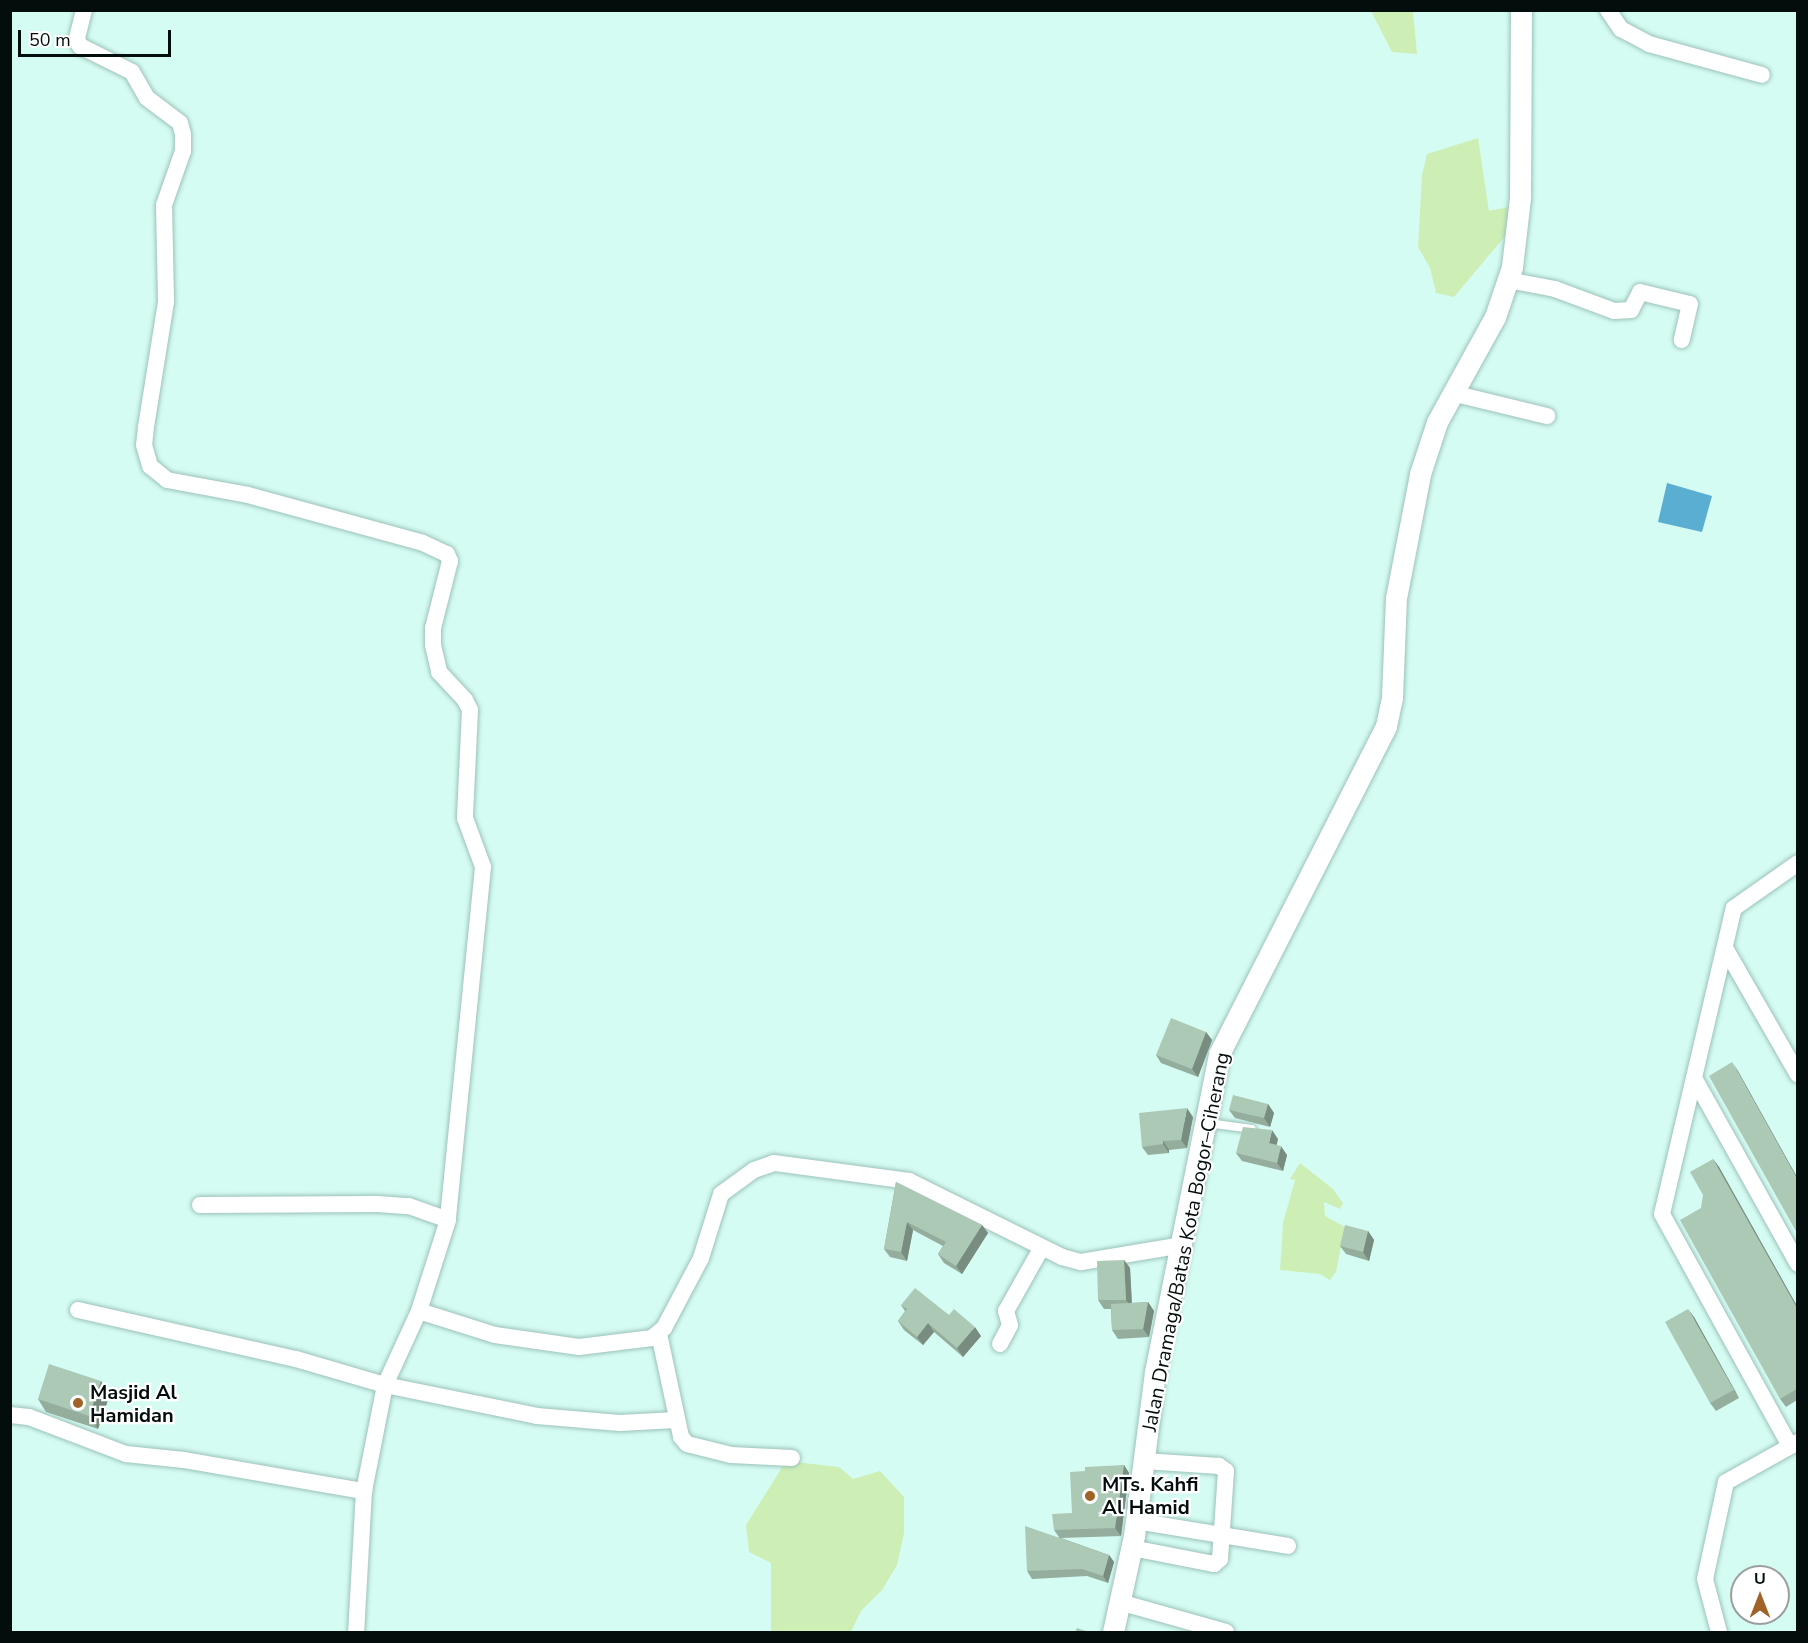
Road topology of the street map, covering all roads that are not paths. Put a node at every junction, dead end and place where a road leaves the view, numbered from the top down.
1 (84, 10) edge
2 (1521, 10) edge
3 (1608, 10) edge
4 (1762, 75) dead end
5 (1508, 280) junction
6 (1682, 340) dead end
7 (1452, 393) junction
8 (1547, 416) dead end
9 (1797, 863) edge
10 (1725, 948) junction
11 (1797, 1075) edge
12 (1694, 1078) junction
13 (1208, 1123) junction
14 (1267, 1132) edge
15 (200, 1205) dead end
16 (448, 1220) junction
17 (1183, 1245) junction
18 (1042, 1247) junction
19 (1797, 1264) edge
20 (78, 1310) dead end
21 (419, 1311) junction
22 (659, 1334) junction
23 (1000, 1344) dead end
24 (385, 1385) junction
25 (10, 1415) edge
26 (676, 1420) junction
27 (1794, 1444) edge
28 (792, 1458) dead end
29 (1143, 1461) junction
30 (364, 1491) junction
31 (1136, 1521) junction
32 (1221, 1535) junction
33 (1288, 1546) dead end
34 (1132, 1548) junction
35 (1123, 1603) junction
36 (356, 1632) edge
37 (1113, 1632) edge
38 (1226, 1632) edge
39 (1719, 1632) edge

1 - 16 street
2 - 5 street, Jalan Dramaga/Batas Kota Bogor–Ciherang
3 - 4 street
5 - 6 street
5 - 7 street, Jalan Dramaga/Batas Kota Bogor–Ciherang
7 - 8 street
7 - 13 street, Jalan Dramaga/Batas Kota Bogor–Ciherang
9 - 10 street
10 - 11 street
10 - 12 street
12 - 19 street
12 - 27 street
13 - 14 lane
13 - 17 street, Jalan Dramaga/Batas Kota Bogor–Ciherang
15 - 16 street
16 - 21 street
17 - 18 street
17 - 29 street, Jalan Dramaga/Batas Kota Bogor–Ciherang
18 - 22 street
18 - 23 street
20 - 24 street
21 - 22 street
21 - 24 street
22 - 26 street
24 - 26 street
24 - 30 street
25 - 30 street
26 - 28 street
27 - 39 street
29 - 31 street, Jalan Dramaga/Batas Kota Bogor–Ciherang
29 - 32 street
30 - 36 street
31 - 32 street
31 - 34 street, Jalan Dramaga/Batas Kota Bogor–Ciherang
32 - 33 street
32 - 34 street
34 - 35 street, Jalan Dramaga/Batas Kota Bogor–Ciherang
35 - 37 street, Jalan Dramaga/Batas Kota Bogor–Ciherang
35 - 38 street

